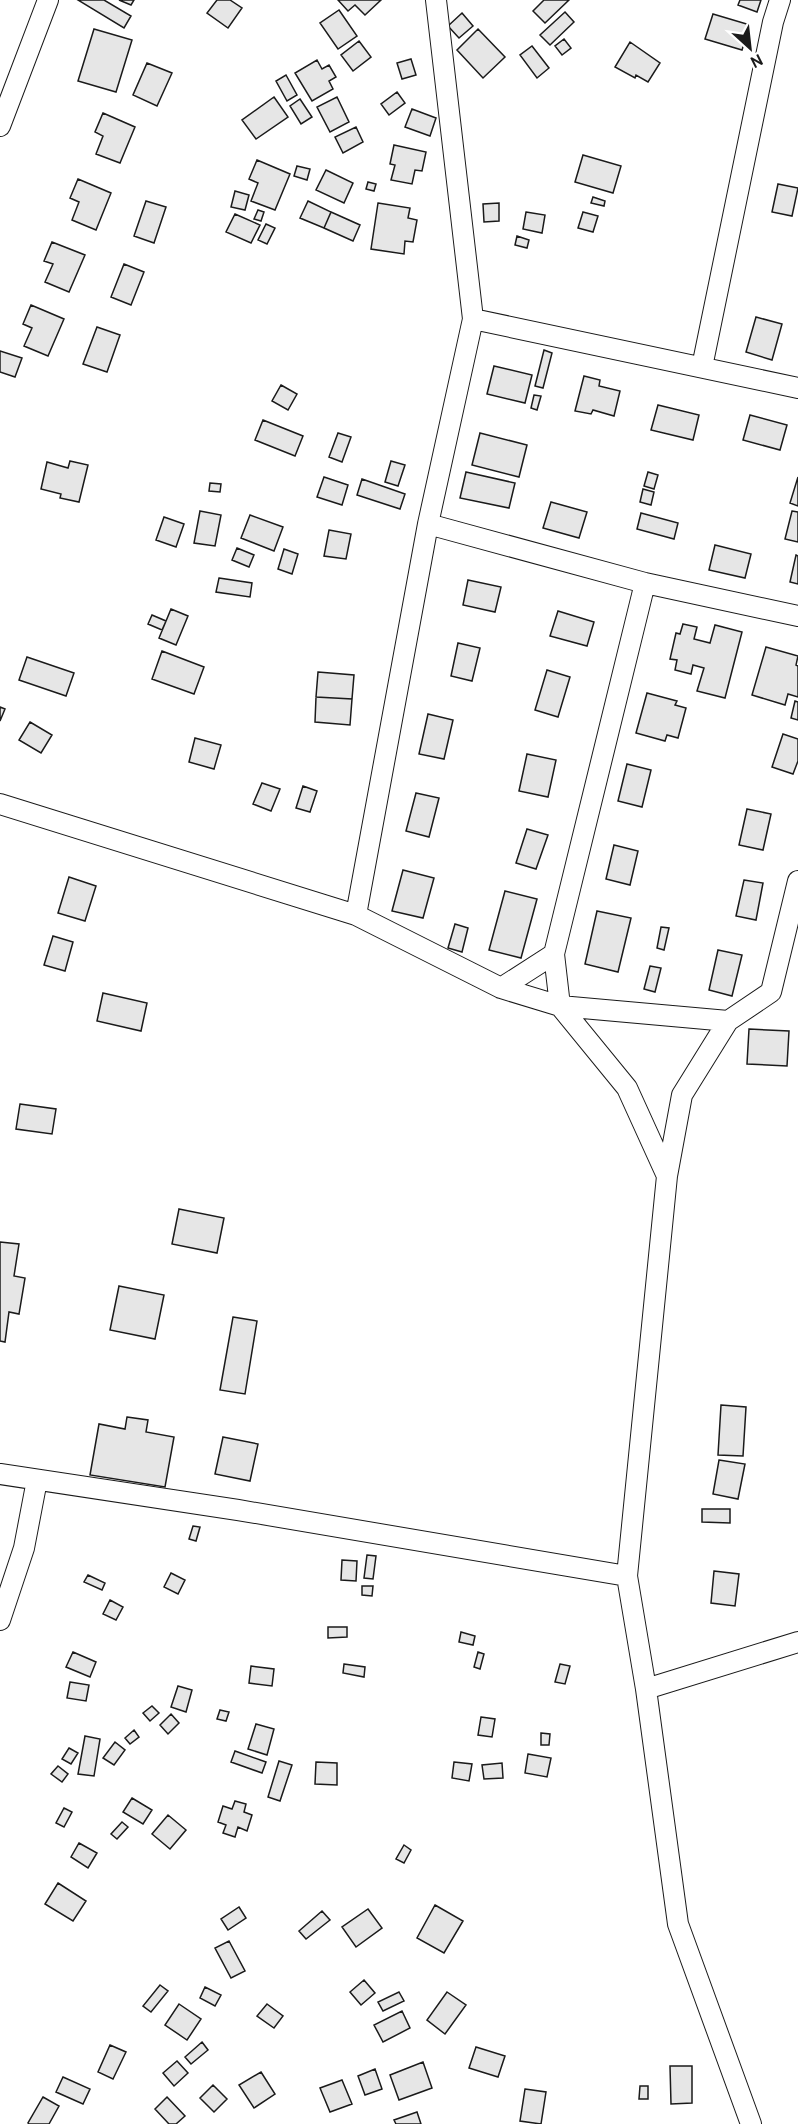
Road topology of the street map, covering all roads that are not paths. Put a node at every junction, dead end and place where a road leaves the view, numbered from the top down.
1 (48, 0) edge
2 (436, 0) edge
3 (780, 0) edge
4 (0, 126) edge
5 (473, 318) junction
6 (702, 367) junction
7 (798, 387) edge
8 (428, 524) junction
9 (645, 584) junction
10 (798, 616) edge
11 (0, 804) edge
12 (798, 881) edge
13 (356, 915) junction
14 (554, 954) junction
15 (501, 988) junction
16 (560, 1006) junction
17 (728, 1021) junction
18 (667, 1176) junction
19 (0, 1474) edge
20 (37, 1480) junction
21 (627, 1576) junction
22 (0, 1620) edge
23 (798, 1642) edge
24 (646, 1689) junction
25 (751, 2124) edge

1 - 4 street
2 - 5 street
3 - 6 street
5 - 6 street
5 - 8 street
6 - 7 street
8 - 9 street
8 - 13 street
9 - 10 street
9 - 14 street
11 - 13 street
12 - 17 street
13 - 15 street
14 - 15 street
14 - 16 street
15 - 16 street
16 - 17 street
16 - 18 street
17 - 18 street
18 - 21 street
19 - 20 street
20 - 21 street
20 - 22 street
21 - 24 street
23 - 24 street
24 - 25 street

